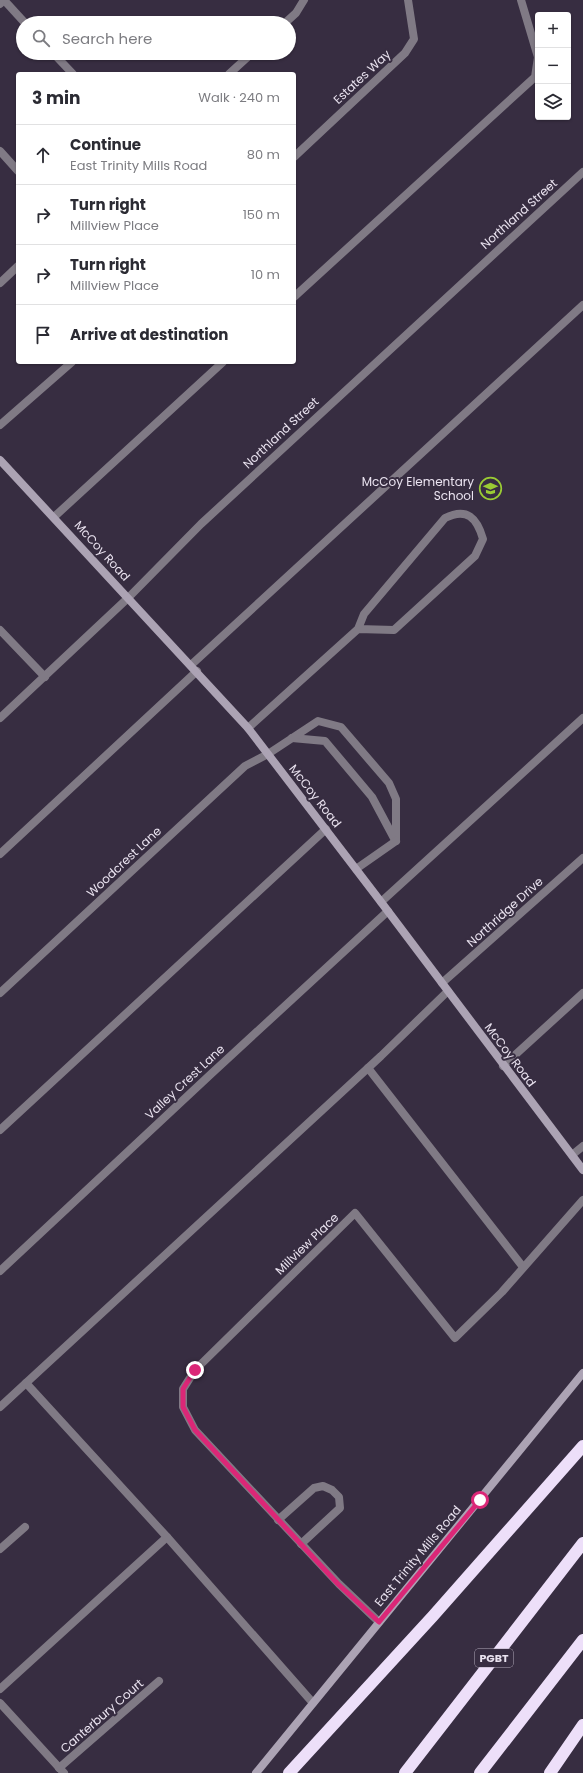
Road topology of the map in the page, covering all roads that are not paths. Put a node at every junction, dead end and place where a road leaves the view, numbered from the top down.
1 (4, 0) edge
2 (304, 0) edge
3 (408, 0) edge
4 (521, 0) edge
5 (0, 4) edge
6 (19, 16) edge
7 (293, 16) edge
8 (60, 60) edge
9 (244, 60) edge
10 (71, 72) edge
11 (231, 72) edge
12 (0, 151) edge
13 (296, 155) edge
14 (16, 169) edge
15 (583, 172) edge
16 (16, 268) edge
17 (0, 282) edge
18 (296, 295) edge
19 (583, 305) edge
20 (70, 364) edge
21 (221, 364) edge
22 (0, 424) edge
23 (0, 460) edge
24 (54, 517) junction
25 (128, 598) junction
26 (358, 629) junction
27 (0, 630) edge
28 (194, 668) junction
29 (45, 677) junction
30 (0, 718) edge
31 (583, 718) edge
32 (248, 728) junction
33 (292, 738) junction
34 (268, 754) junction
35 (326, 829) junction
36 (396, 841) junction
37 (0, 854) edge
38 (583, 858) edge
39 (356, 869) junction
40 (381, 902) junction
41 (388, 911) junction
42 (442, 983) junction
43 (448, 991) junction
44 (0, 993) edge
45 (583, 993) edge
46 (503, 1066) junction
47 (368, 1068) junction
48 (0, 1130) edge
49 (583, 1146) edge
50 (572, 1155) junction
51 (583, 1170) edge
52 (583, 1200) edge
53 (523, 1267) junction
54 (0, 1271) edge
55 (583, 1373) edge
56 (26, 1383) junction
57 (0, 1407) edge
58 (583, 1446) edge
59 (278, 1520) junction
60 (25, 1527) dead end
61 (167, 1537) junction
62 (583, 1543) edge
63 (301, 1544) junction
64 (0, 1549) edge
65 (379, 1622) junction
66 (583, 1640) edge
67 (159, 1681) dead end
68 (0, 1689) edge
69 (0, 1703) edge
70 (313, 1703) junction
71 (583, 1725) edge
72 (62, 1771) edge
73 (256, 1773) edge
74 (290, 1773) edge
75 (405, 1773) edge
76 (480, 1773) edge
77 (550, 1773) edge

1 - 5 street
1 - 6 street
2 - 7 street
3 - 13 street, Estates Way
4 - 18 street
8 - 10 street
9 - 11 street
12 - 14 street
15 - 25 street, Northland Street
16 - 17 street
19 - 28 street
20 - 22 street
21 - 24 street
23 - 24 street, McCoy Road
24 - 25 street, McCoy Road
25 - 28 street, McCoy Road
25 - 29 street, Northland Street
26 - 26 street
26 - 32 street
27 - 29 street
28 - 32 street, McCoy Road
28 - 37 street
29 - 30 street, Northland Street
31 - 40 street
32 - 34 street, McCoy Road
33 - 34 street, Woodcrest Lane
33 - 36 street
33 - 36 street, Woodcrest Lane
34 - 35 street, McCoy Road
34 - 44 street, Woodcrest Lane
35 - 39 street, McCoy Road
35 - 48 street
36 - 39 street
38 - 42 street, Northridge Drive
39 - 40 street, McCoy Road
40 - 41 street, McCoy Road
41 - 42 street, McCoy Road
41 - 54 street, Valley Crest Lane
42 - 43 street, McCoy Road
43 - 46 street, McCoy Road
43 - 47 street
45 - 46 street
46 - 50 street, McCoy Road
47 - 53 street
47 - 56 street
49 - 50 street
50 - 51 street, McCoy Road
52 - 53 street, Millview Place
53 - 59 street, Millview Place
55 - 65 street, East Trinity Mills Road
56 - 57 street
56 - 61 street
58 - 74 highway
59 - 63 street, Millview Place
59 - 63 street
60 - 64 street
61 - 68 street
61 - 70 street
62 - 75 highway, PGBT
63 - 65 street, Millview Place
65 - 70 street, East Trinity Mills Road
66 - 76 highway
67 - 72 street, Canterbury Court
69 - 72 street
70 - 73 street, East Trinity Mills Road
71 - 77 highway

